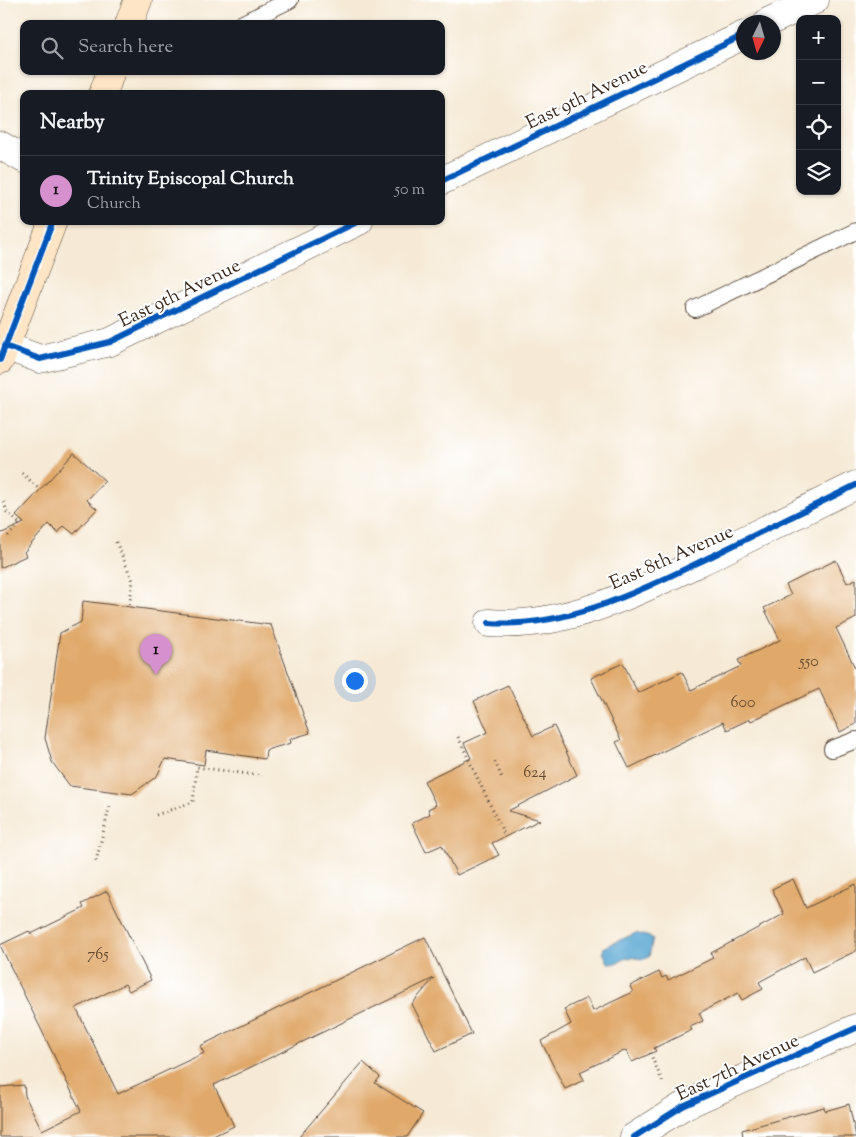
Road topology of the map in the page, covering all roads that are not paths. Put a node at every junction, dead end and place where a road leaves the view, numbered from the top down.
1 (138, 0) edge
2 (290, 0) edge
3 (815, 0) edge
4 (781, 16) edge
5 (130, 20) edge
6 (249, 20) edge
7 (736, 39) edge
8 (110, 75) edge
9 (104, 90) edge
10 (0, 145) edge
11 (20, 157) edge
12 (445, 179) edge
13 (51, 225) edge
14 (351, 225) edge
15 (856, 231) edge
16 (695, 309) dead end
17 (3, 353) edge
18 (856, 485) edge
19 (489, 623) dead end
20 (856, 740) edge
21 (832, 749) dead end
22 (856, 1028) edge
23 (634, 1137) edge

1 - 5 main road
2 - 6 lane
3 - 4 street
7 - 12 street, East 9th Avenue
8 - 9 main road
10 - 11 street
13 - 17 main road
14 - 17 street, East 9th Avenue
15 - 16 lane
18 - 19 street, East 8th Avenue
20 - 21 lane
22 - 23 street, East 7th Avenue

